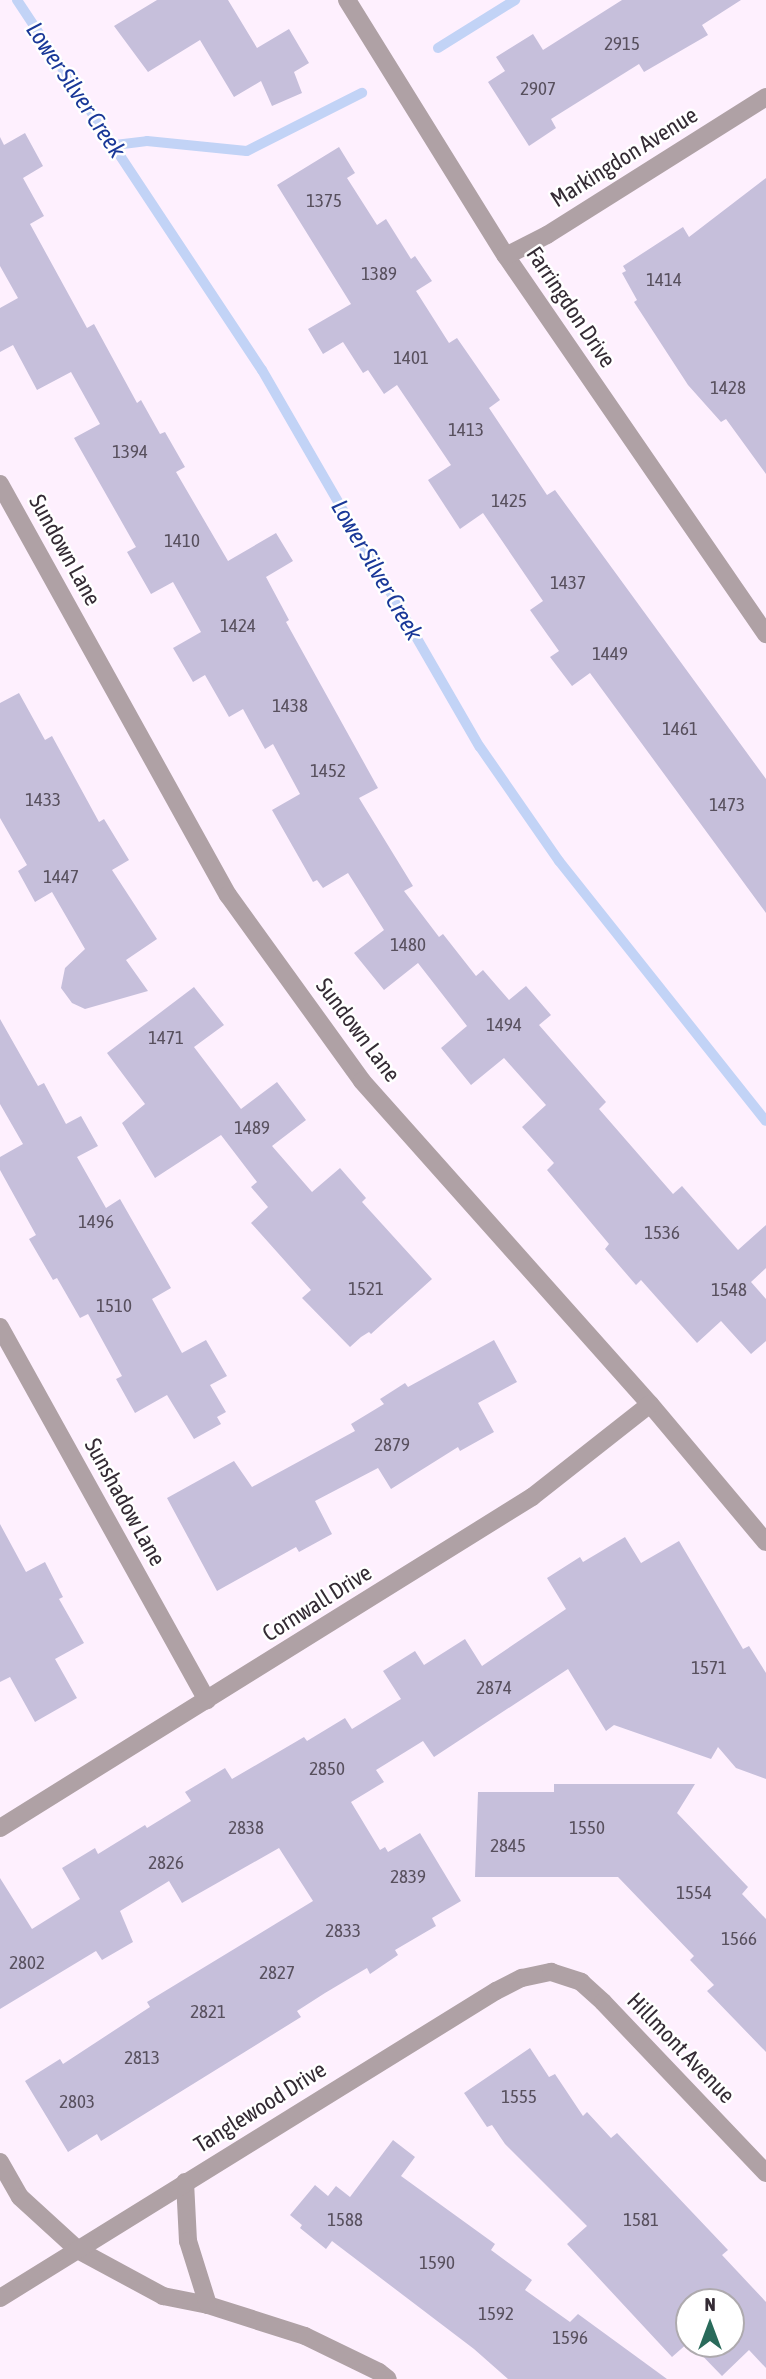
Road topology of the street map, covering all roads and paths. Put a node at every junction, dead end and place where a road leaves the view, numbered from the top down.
1 (347, 0) edge
2 (766, 97) edge
3 (506, 256) junction
4 (0, 484) edge
5 (766, 635) edge
6 (0, 1327) edge
7 (650, 1404) junction
8 (766, 1542) edge
9 (207, 1701) junction
10 (0, 1828) edge
11 (551, 1972) joint
12 (0, 2162) edge
13 (766, 2173) edge
14 (185, 2182) junction
15 (78, 2250) junction
16 (0, 2298) edge
17 (208, 2305) junction
18 (388, 2379) edge

1 - 3 street, Farringdon Drive
2 - 3 street, Markingdon Avenue
3 - 5 street, Farringdon Drive
4 - 7 street, Sundown Lane
6 - 9 street, Sunshadow Lane
7 - 8 street, Sundown Lane
7 - 9 street, Cornwall Drive
9 - 10 street, Cornwall Drive
11 - 13 street, Hillmont Avenue
11 - 14 street, Tanglewood Drive
12 - 15 street
14 - 15 street, Tanglewood Drive
14 - 17 street
15 - 16 street, Tanglewood Drive
15 - 17 street
17 - 18 street

